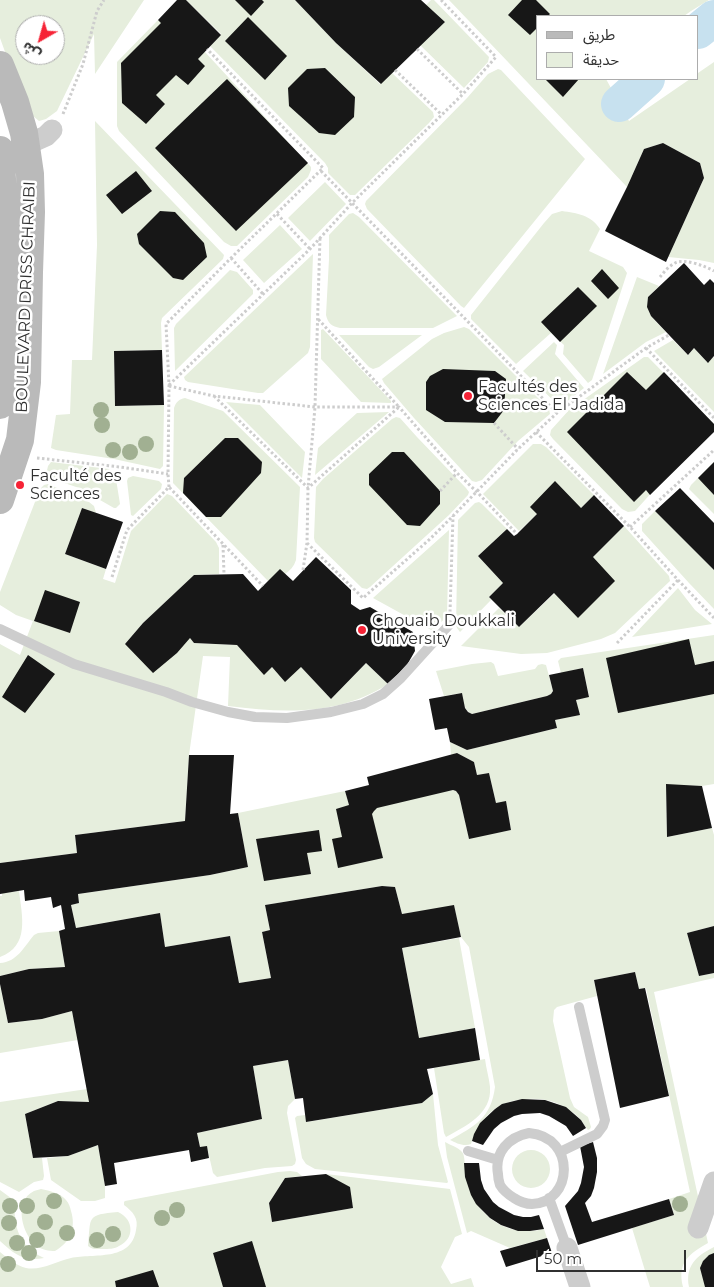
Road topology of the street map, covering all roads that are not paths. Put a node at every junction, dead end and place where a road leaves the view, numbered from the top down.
1 (0, 65) edge
2 (52, 130) road end
3 (13, 147) edge
4 (0, 405) edge
5 (0, 500) edge
6 (449, 625) road end
7 (0, 629) edge
8 (579, 1007) dead end
9 (468, 1151) dead end
10 (560, 1152) junction
11 (498, 1160) junction
12 (714, 1182) edge
13 (549, 1198) junction
14 (698, 1228) dead end
15 (567, 1248) joint
16 (580, 1287) edge

1 - 3 main road, BOULEVARD DRISS CHRAIBI
2 - 3 street
3 - 4 main road, BOULEVARD DRISS CHRAIBI
3 - 5 main road, BOULEVARD DRISS CHRAIBI
6 - 7 lane
8 - 10 lane
9 - 11 lane
10 - 11 lane
10 - 13 lane
11 - 13 lane
12 - 14 street
13 - 15 lane
15 - 16 street

